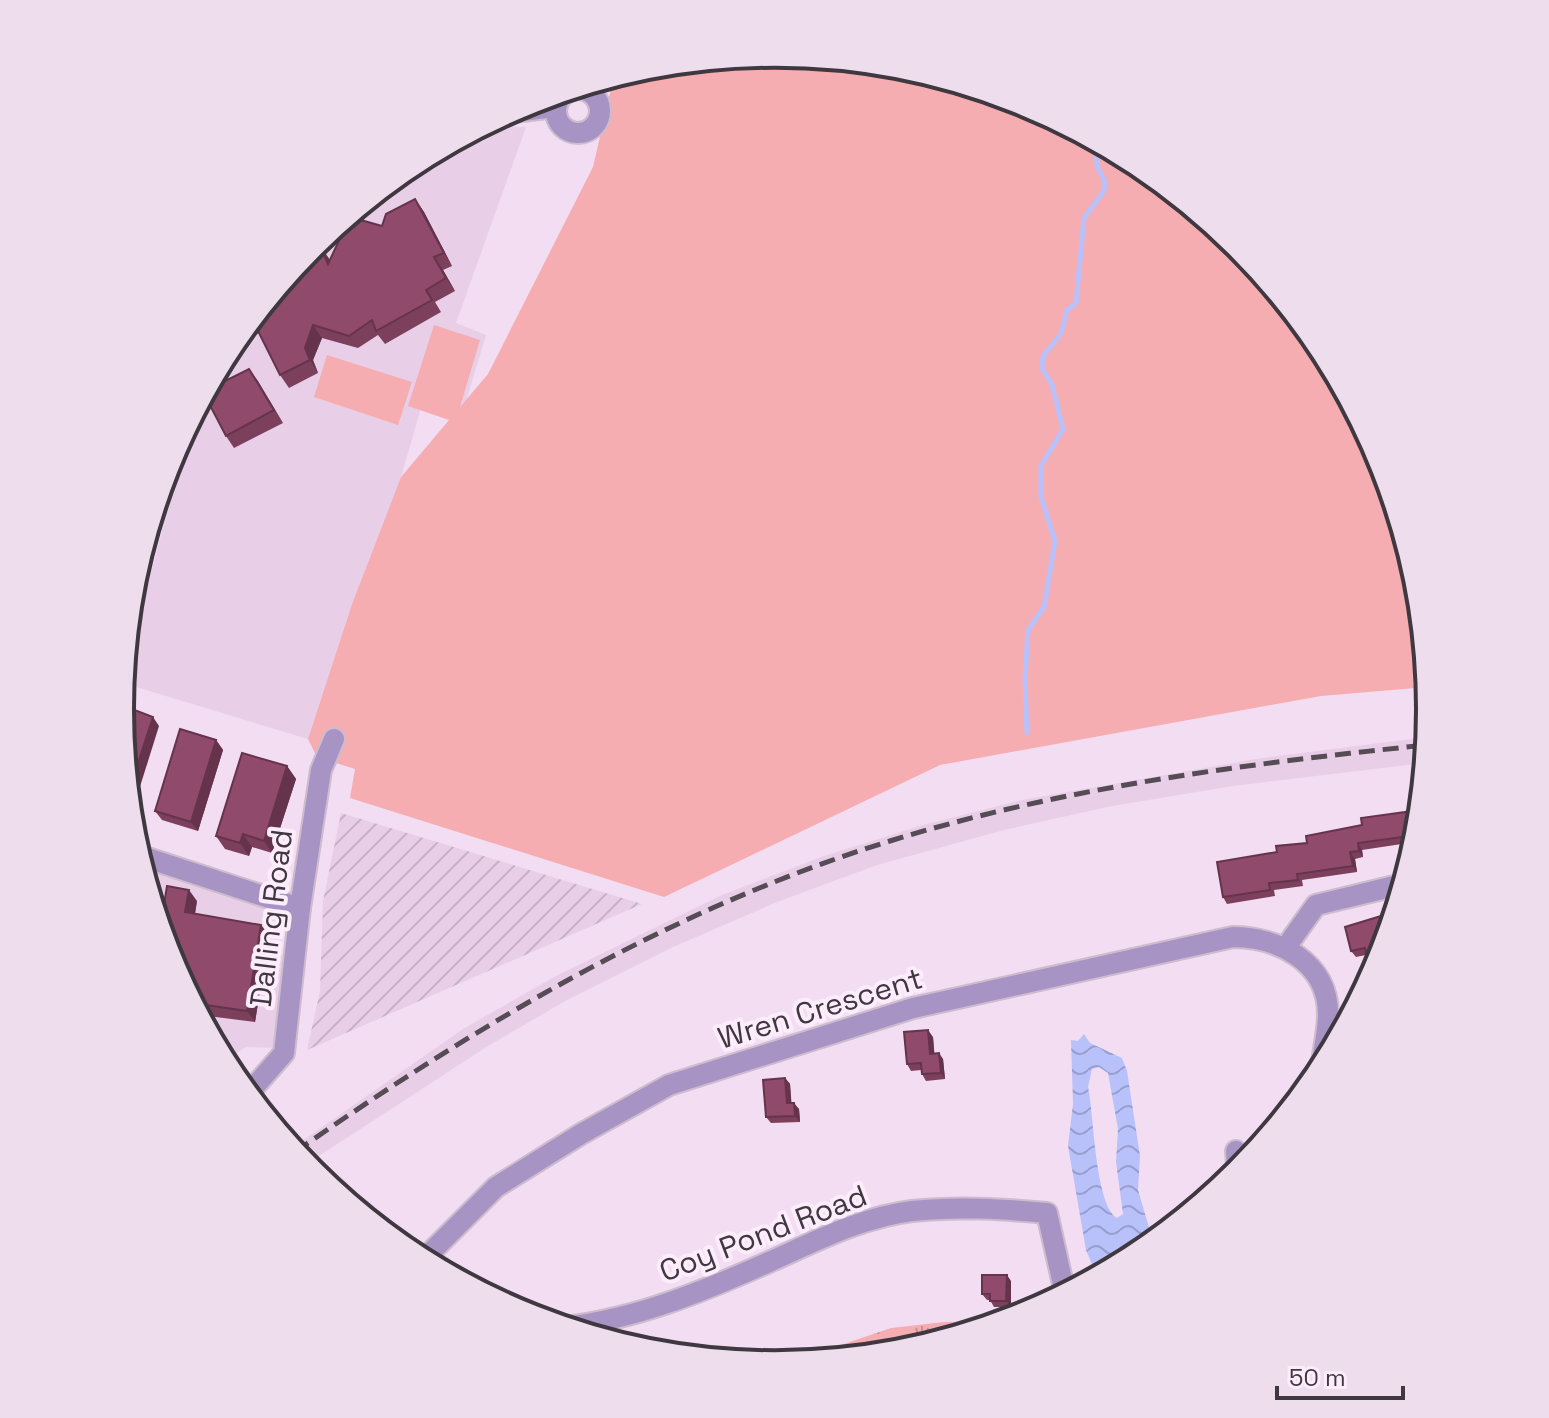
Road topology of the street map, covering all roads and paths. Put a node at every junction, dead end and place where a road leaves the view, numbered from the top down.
1 (334, 739) dead end
2 (152, 859) edge
3 (1390, 887) edge
4 (300, 908) junction
5 (1286, 947) junction
6 (1325, 1038) edge
7 (256, 1085) edge
8 (432, 1251) edge
9 (1062, 1282) edge
10 (590, 1323) edge

1 - 4 street, Dalling Road
2 - 4 street
3 - 5 street
4 - 7 street, Dalling Road
5 - 6 street
5 - 8 street, Wren Crescent
9 - 10 street, Coy Pond Road

